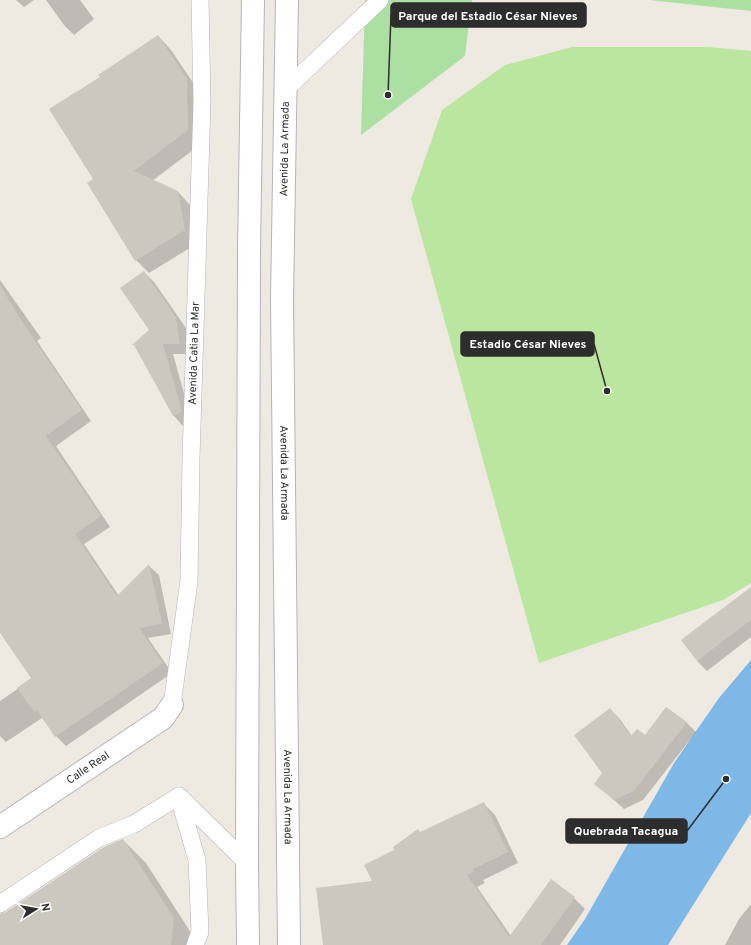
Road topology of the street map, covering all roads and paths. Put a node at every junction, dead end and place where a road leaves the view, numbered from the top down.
1 (200, 0) edge
2 (253, 0) edge
3 (287, 0) edge
4 (380, 0) edge
5 (286, 89) junction
6 (172, 705) joint
7 (179, 796) junction
8 (0, 827) edge
9 (247, 863) junction
10 (0, 904) edge
11 (248, 940) edge
12 (289, 940) edge
13 (195, 945) edge

1 - 6 lane, Avenida Catia La Mar
2 - 9 main road
3 - 5 main road, Avenida La Armada
4 - 5 lane
5 - 12 main road, Avenida La Armada
6 - 8 main road, Calle Real
7 - 9 lane
7 - 10 lane
7 - 13 lane
9 - 11 main road

